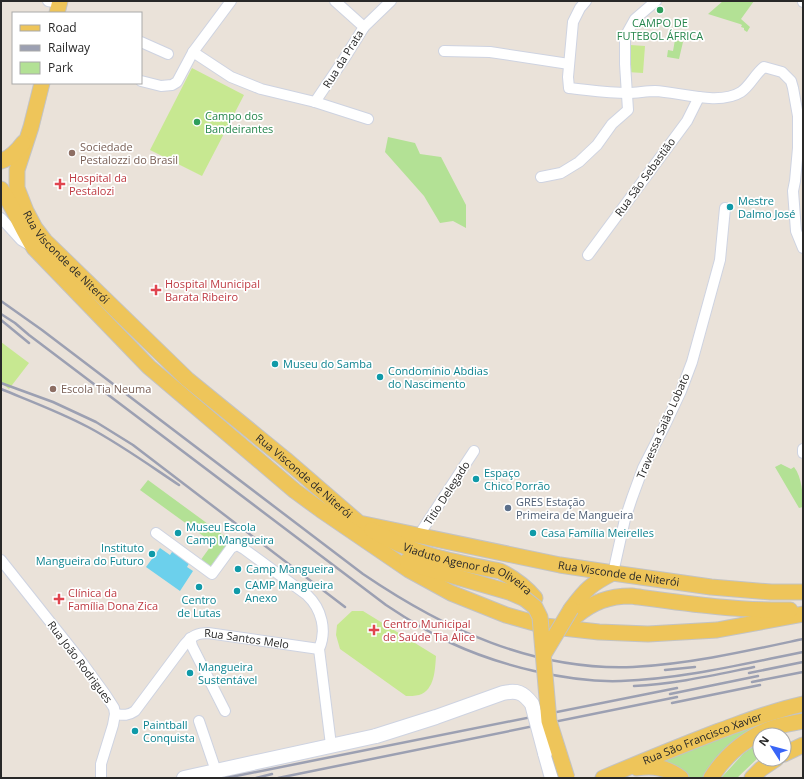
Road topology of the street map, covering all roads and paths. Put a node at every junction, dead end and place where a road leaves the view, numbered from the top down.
1 (231, 1) edge
2 (335, 1) edge
3 (391, 1) edge
4 (586, 1) edge
5 (656, 1) edge
6 (364, 27) junction
7 (142, 42) edge
8 (444, 51) dead end
9 (193, 52) junction
10 (168, 54) dead end
11 (569, 64) junction
12 (142, 81) edge
13 (42, 84) edge
14 (628, 93) junction
15 (699, 97) junction
16 (315, 102) junction
17 (368, 119) dead end
18 (31, 128) junction
19 (1, 161) edge
20 (541, 177) dead end
21 (1, 189) edge
22 (725, 208) dead end
23 (1, 218) edge
24 (34, 248) junction
25 (803, 248) edge
26 (588, 255) dead end
27 (161, 354) junction
28 (149, 367) junction
29 (179, 371) junction
30 (166, 382) junction
31 (803, 449) edge
32 (474, 451) dead end
33 (803, 454) edge
34 (359, 522) junction
35 (156, 532) dead end
36 (419, 535) junction
37 (380, 550) junction
38 (1, 560) edge
39 (613, 573) junction
40 (803, 592) edge
41 (803, 610) edge
42 (803, 614) edge
43 (190, 638) junction
44 (319, 649) junction
45 (546, 654) junction
46 (803, 704) edge
47 (226, 711) dead end
48 (115, 714) junction
49 (199, 721) dead end
50 (803, 721) edge
51 (331, 745) junction
52 (803, 745) edge
53 (792, 750) edge
54 (764, 767) edge
55 (622, 770) junction
56 (216, 771) junction
57 (101, 778) edge
58 (184, 778) edge
59 (552, 778) edge
60 (568, 778) edge
61 (603, 778) edge
62 (681, 778) edge
63 (711, 778) edge
64 (752, 778) edge

1 - 9 street
2 - 6 street
3 - 6 street, Rua da Prata
4 - 11 street
5 - 14 street
6 - 16 street, Rua da Prata
7 - 10 street
8 - 11 street
9 - 12 street
9 - 16 street
11 - 14 street
13 - 18 main road
14 - 15 street
14 - 20 street
15 - 25 street
15 - 26 street, Rua São Sebastião
16 - 17 street
18 - 19 main road
18 - 27 main road, Rua Visconde de Niterói
21 - 24 main road, Rua Visconde de Niterói
22 - 39 street, Travessa Saião Lobato
23 - 24 street
24 - 28 main road, Rua Visconde de Niterói
27 - 28 main road
27 - 29 main road, Rua Visconde de Niterói
28 - 30 main road, Rua Visconde de Niterói
29 - 30 main road
29 - 34 main road, Rua Visconde de Niterói
30 - 37 main road, Rua Visconde de Niterói
31 - 33 street
32 - 36 street, Titio Delegado
34 - 36 main road, Rua Visconde de Niterói
34 - 45 main road, Viaduto Agenor de Oliveira, bridge
35 - 44 street
36 - 39 main road, Rua Visconde de Niterói
37 - 42 main road, Rua Visconde de Niterói
37 - 45 main road, Viaduto Agenor de Oliveira, bridge
38 - 48 street, Rua João Rodrigues
39 - 40 main road, Rua Visconde de Niterói
39 - 45 main road, bridge
41 - 45 main road
43 - 44 street, Rua Santos Melo
43 - 47 street
43 - 48 street, Rua Santos Melo
44 - 51 street
45 - 60 main road, Viaduto Agenor de Oliveira, bridge
46 - 55 main road, Rua São Francisco Xavier
48 - 57 street, Rua João Rodrigues
49 - 56 street
50 - 63 main road
51 - 56 main road
51 - 59 main road, bridge
52 - 53 main road
54 - 64 main road
55 - 61 main road, Rua São Francisco Xavier
55 - 62 main road
56 - 58 main road

